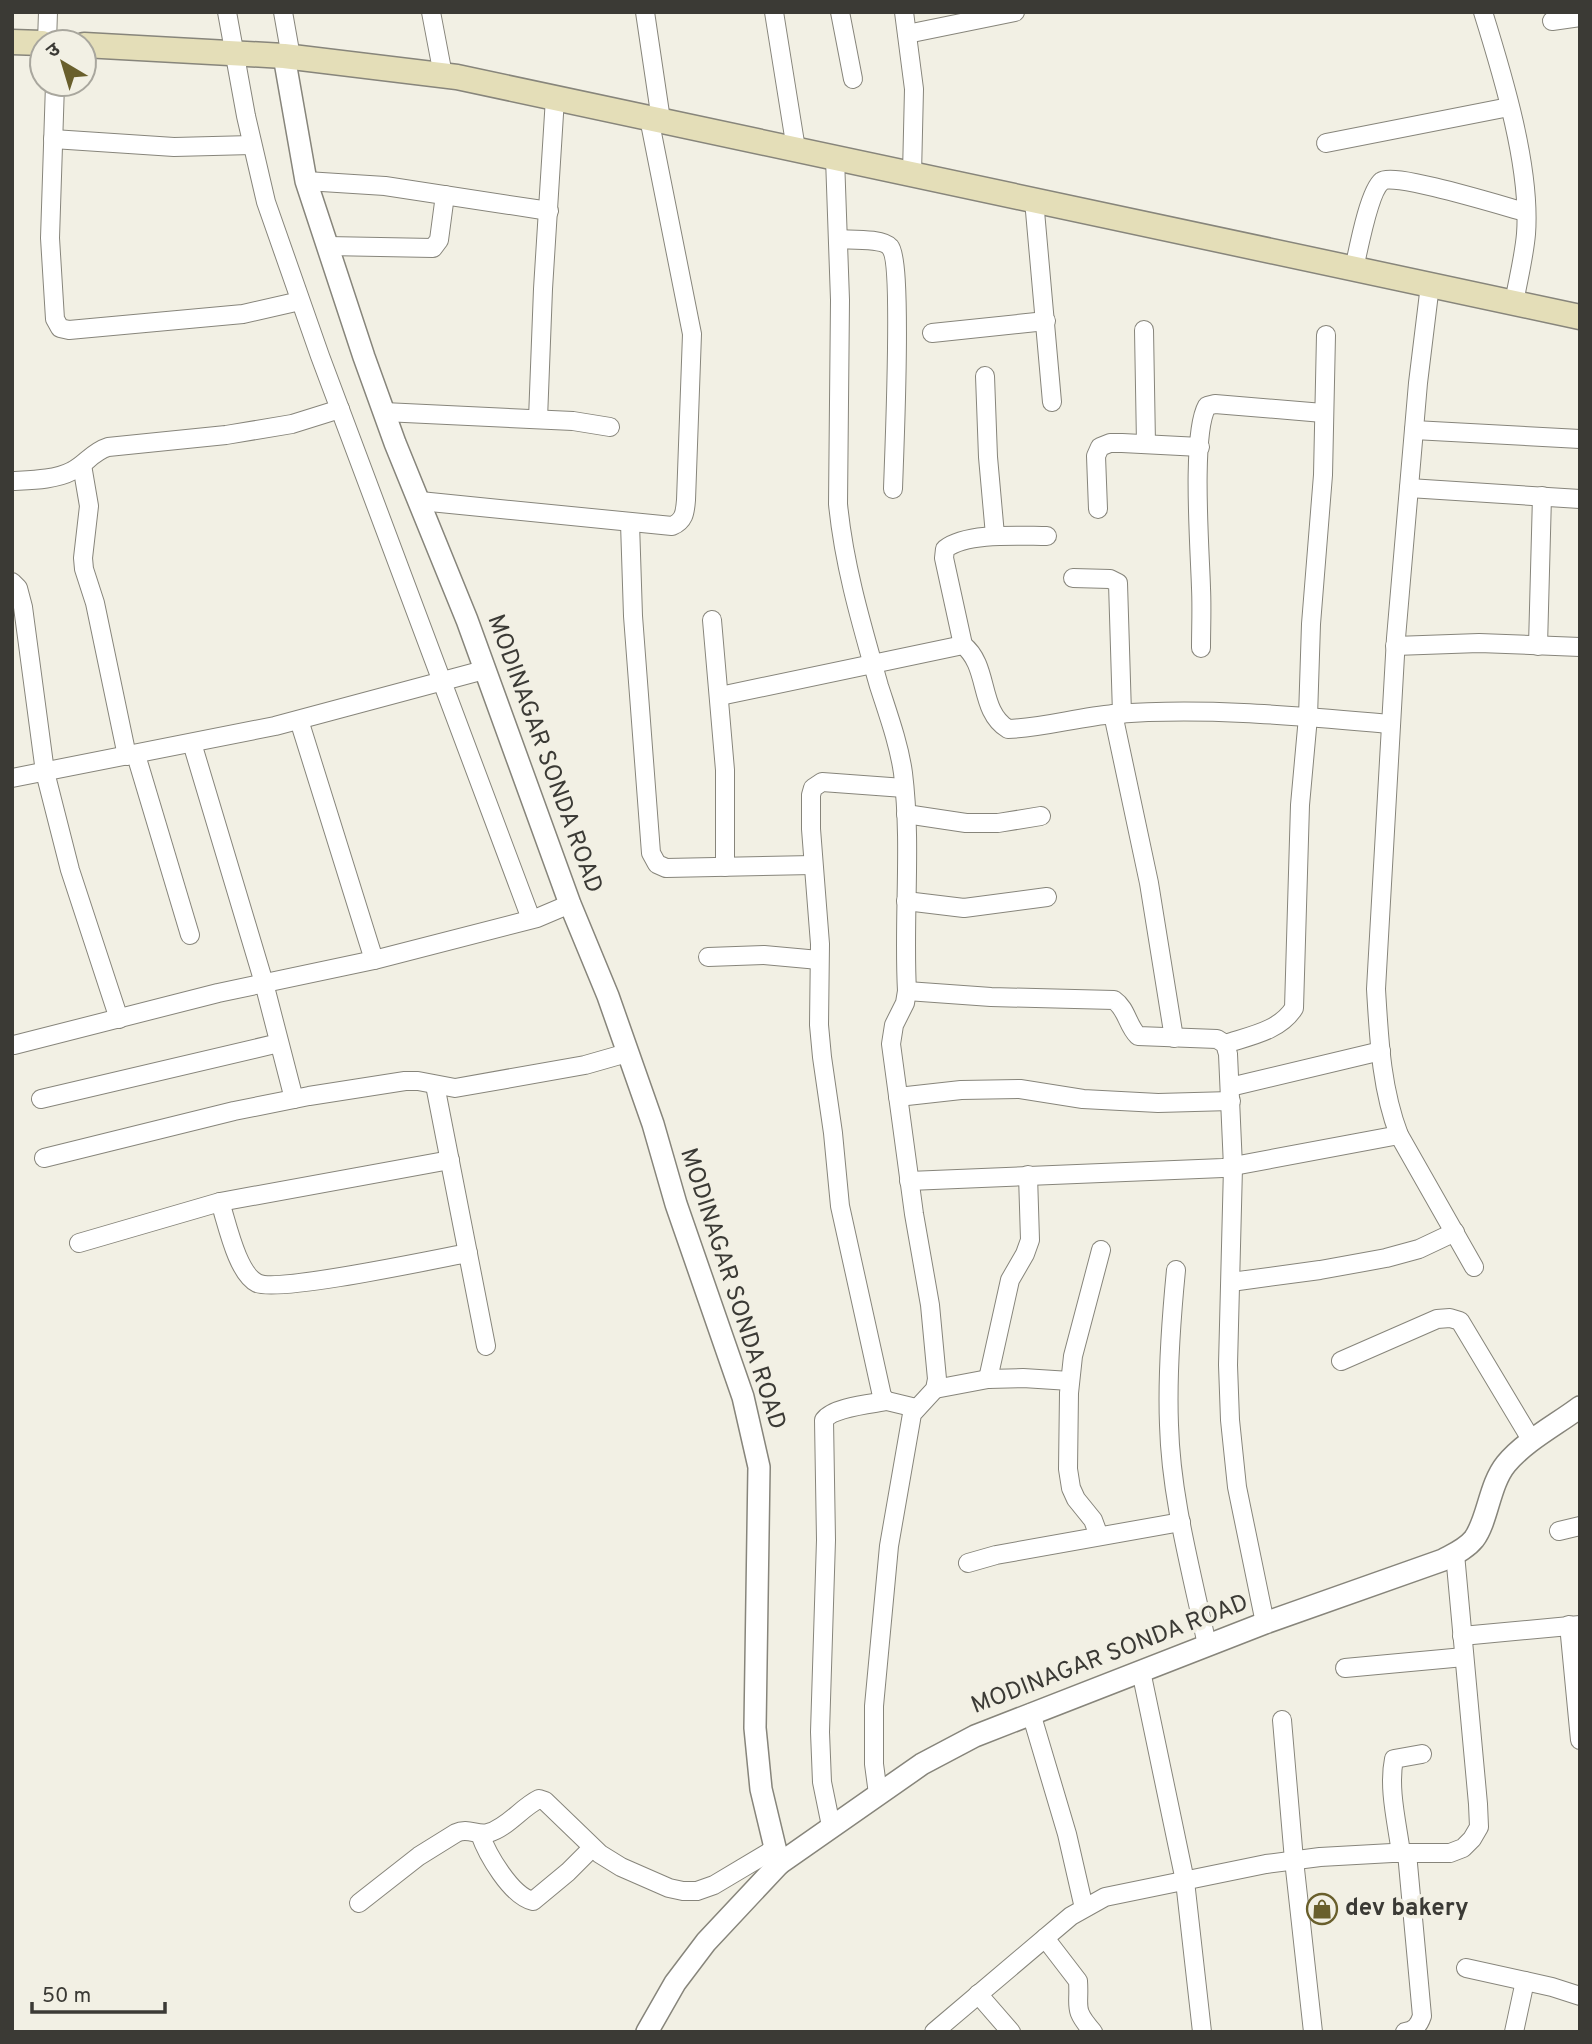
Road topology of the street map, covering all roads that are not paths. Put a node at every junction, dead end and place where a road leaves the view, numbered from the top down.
1 (227, 12) edge
2 (284, 12) edge
3 (431, 12) edge
4 (645, 12) edge
5 (774, 12) edge
6 (840, 12) edge
7 (904, 12) edge
8 (1015, 12) edge
9 (1483, 12) edge
10 (1580, 17) edge
11 (1552, 21) dead end
12 (907, 34) junction
13 (98, 46) edge
14 (239, 53) junction
15 (284, 56) junction
16 (443, 75) junction
17 (853, 79) dead end
18 (54, 98) edge
19 (555, 98) junction
20 (1509, 107) junction
21 (655, 119) junction
22 (53, 139) junction
23 (1326, 143) dead end
24 (253, 145) junction
25 (796, 149) junction
26 (835, 158) junction
27 (912, 174) junction
28 (306, 181) junction
29 (445, 195) junction
30 (1034, 200) junction
31 (549, 211) junction
32 (1525, 212) junction
33 (838, 239) junction
34 (327, 247) junction
35 (1354, 269) junction
36 (1430, 285) junction
37 (300, 301) junction
38 (1514, 303) junction
39 (1580, 317) edge
40 (1046, 321) junction
41 (1144, 330) dead end
42 (932, 333) dead end
43 (1326, 335) dead end
44 (985, 376) dead end
45 (1052, 402) dead end
46 (340, 409) junction
47 (384, 412) junction
48 (1323, 413) junction
49 (538, 419) junction
50 (610, 427) dead end
51 (1414, 430) junction
52 (1580, 439) edge
53 (1146, 444) junction
54 (1200, 447) junction
55 (82, 465) junction
56 (12, 481) edge
57 (1409, 488) junction
58 (893, 489) dead end
59 (1542, 496) junction
60 (1580, 499) edge
61 (420, 501) junction
62 (1098, 509) dead end
63 (630, 523) junction
64 (995, 535) junction
65 (1047, 536) dead end
66 (1073, 578) dead end
67 (12, 582) edge
68 (712, 620) dead end
69 (963, 645) junction
70 (1395, 646) junction
71 (1538, 646) junction
72 (1580, 647) edge
73 (1201, 648) dead end
74 (873, 664) junction
75 (463, 677) junction
76 (720, 696) junction
77 (1117, 714) junction
78 (1308, 717) junction
79 (299, 720) junction
80 (1391, 724) junction
81 (192, 743) junction
82 (131, 756) junction
83 (45, 772) junction
84 (12, 778) edge
85 (904, 788) junction
86 (906, 814) junction
87 (1041, 816) dead end
88 (813, 865) junction
89 (725, 867) junction
90 (1047, 897) dead end
91 (906, 901) junction
92 (567, 906) junction
93 (534, 919) junction
94 (190, 935) dead end
95 (708, 957) dead end
96 (374, 960) junction
97 (819, 960) junction
98 (264, 984) junction
99 (907, 991) junction
100 (119, 1019) junction
101 (1174, 1038) junction
102 (279, 1044) junction
103 (1225, 1044) junction
104 (14, 1045) dead end
105 (1381, 1051) junction
106 (620, 1055) junction
107 (435, 1085) junction
108 (1230, 1094) junction
109 (898, 1097) junction
110 (41, 1099) dead end
111 (294, 1099) junction
112 (1399, 1135) junction
113 (44, 1158) dead end
114 (450, 1160) junction
115 (1233, 1167) junction
116 (1028, 1175) junction
117 (909, 1181) junction
118 (220, 1202) junction
119 (1455, 1233) junction
120 (79, 1243) dead end
121 (1101, 1250) dead end
122 (468, 1253) junction
123 (1474, 1268) dead end
124 (1177, 1270) dead end
125 (1231, 1282) junction
126 (486, 1346) dead end
127 (1341, 1361) dead end
128 (988, 1379) junction
129 (1070, 1381) junction
130 (935, 1389) junction
131 (887, 1401) junction
132 (1580, 1407) edge
133 (916, 1408) junction
134 (1532, 1441) junction
135 (1181, 1522) junction
136 (1580, 1526) edge
137 (1559, 1531) dead end
138 (1099, 1536) junction
139 (1455, 1554) junction
140 (968, 1563) dead end
141 (1265, 1623) junction
142 (1574, 1625) edge
143 (1462, 1636) junction
144 (1207, 1645) junction
145 (1464, 1657) junction
146 (1345, 1668) dead end
147 (1141, 1671) junction
148 (1031, 1713) junction
149 (1282, 1720) dead end
150 (1580, 1740) edge
151 (1422, 1754) dead end
152 (878, 1794) junction
153 (831, 1826) junction
154 (480, 1834) junction
155 (592, 1848) junction
156 (1404, 1853) junction
157 (777, 1856) junction
158 (1294, 1860) junction
159 (1185, 1881) junction
160 (359, 1903) dead end
161 (1084, 1908) junction
162 (1045, 1938) junction
163 (1466, 1968) dead end
164 (1525, 1981) junction
165 (978, 1994) junction
166 (1580, 1996) edge
167 (647, 2032) edge
168 (934, 2032) edge
169 (1011, 2032) edge
170 (1093, 2032) edge
171 (1202, 2032) edge
172 (1313, 2032) edge
173 (1407, 2032) edge
174 (1416, 2032) edge
175 (1514, 2032) edge

1 - 14 street
2 - 15 street
3 - 16 street
4 - 21 street
5 - 25 street
6 - 17 street
7 - 12 street
8 - 12 street
9 - 20 street
10 - 11 street
12 - 27 street
13 - 14 main road
14 - 15 main road
14 - 24 street
15 - 16 main road
15 - 28 street, MODINAGAR SONDA ROAD
16 - 19 main road
18 - 22 street
19 - 21 main road
19 - 31 street
20 - 23 street
20 - 32 street
21 - 25 main road
21 - 63 street
22 - 24 street
22 - 37 street
24 - 37 street
25 - 26 main road
26 - 27 main road
26 - 33 street
27 - 30 main road
28 - 29 street
28 - 34 street, MODINAGAR SONDA ROAD
29 - 31 street
29 - 34 street
30 - 35 main road
30 - 40 street
31 - 49 street
32 - 35 street
32 - 38 street
33 - 58 street
33 - 74 street
34 - 47 street, MODINAGAR SONDA ROAD
35 - 36 main road
36 - 38 main road
36 - 51 street
37 - 46 street
38 - 39 main road
40 - 42 street
40 - 45 street
41 - 53 street
43 - 48 street
44 - 64 street
46 - 55 street
46 - 75 street
47 - 49 street
47 - 61 street, MODINAGAR SONDA ROAD
48 - 54 street
48 - 78 street
49 - 50 street
51 - 52 street
51 - 57 street
53 - 54 street
53 - 62 street
54 - 73 street
55 - 56 street
55 - 82 street
57 - 59 street
57 - 70 street
59 - 60 street
59 - 71 street
61 - 63 street
61 - 75 street, MODINAGAR SONDA ROAD
63 - 89 street
64 - 65 street
64 - 69 street
66 - 77 street
67 - 83 street
68 - 76 street
69 - 74 street
69 - 77 street
70 - 71 street
70 - 80 street
71 - 72 street
74 - 76 street
74 - 85 street
75 - 79 street
75 - 92 street, MODINAGAR SONDA ROAD
75 - 93 street
76 - 89 street
77 - 78 street
77 - 101 street
78 - 80 street
78 - 103 street
79 - 81 street
79 - 96 street
80 - 105 street
81 - 82 street
81 - 98 street
82 - 83 street
82 - 94 street
83 - 84 street
83 - 100 street
85 - 86 street
85 - 88 street
86 - 87 street
86 - 91 street
88 - 89 street
88 - 97 street
90 - 91 street
91 - 99 street
92 - 93 street
92 - 106 street, MODINAGAR SONDA ROAD
93 - 96 street
95 - 97 street
96 - 98 street
97 - 131 street
98 - 100 street
98 - 102 street
99 - 101 street
99 - 109 street
100 - 104 street
101 - 103 street
102 - 110 street
102 - 111 street
103 - 108 street
105 - 108 street
105 - 112 street
106 - 107 street
106 - 157 street, MODINAGAR SONDA ROAD
107 - 111 street
107 - 114 street
108 - 109 street
108 - 115 street
109 - 117 street
111 - 113 street
112 - 115 street
112 - 119 street
114 - 118 street
114 - 122 street
115 - 116 street
115 - 125 street
116 - 117 street
116 - 128 street
117 - 130 street
118 - 120 street
118 - 122 street
119 - 123 street
119 - 125 street
121 - 129 street
122 - 126 street
124 - 135 street
125 - 141 street
127 - 134 street
128 - 129 street
128 - 130 street
129 - 138 street
130 - 133 street
131 - 133 street
131 - 153 street
132 - 134 street, MODINAGAR SONDA ROAD
133 - 152 street
134 - 139 street, MODINAGAR SONDA ROAD
135 - 138 street
135 - 144 street
136 - 137 street
138 - 140 street
139 - 141 street, MODINAGAR SONDA ROAD
139 - 143 street
141 - 144 street, MODINAGAR SONDA ROAD
142 - 143 street
142 - 150 street
143 - 145 street
144 - 147 street, MODINAGAR SONDA ROAD
145 - 146 street
145 - 156 street
147 - 148 street, MODINAGAR SONDA ROAD
147 - 159 street
148 - 152 street, MODINAGAR SONDA ROAD
148 - 161 street
149 - 158 street
151 - 156 street
152 - 153 street, MODINAGAR SONDA ROAD
153 - 157 street, MODINAGAR SONDA ROAD
154 - 155 street
154 - 155 street
154 - 160 street
155 - 157 street
156 - 158 street
156 - 173 street
157 - 167 street
158 - 159 street
158 - 172 street
159 - 161 street
159 - 171 street
161 - 162 street
162 - 165 street
162 - 170 street
163 - 164 street
164 - 166 street
164 - 175 street
165 - 168 street
165 - 169 street
173 - 174 street

